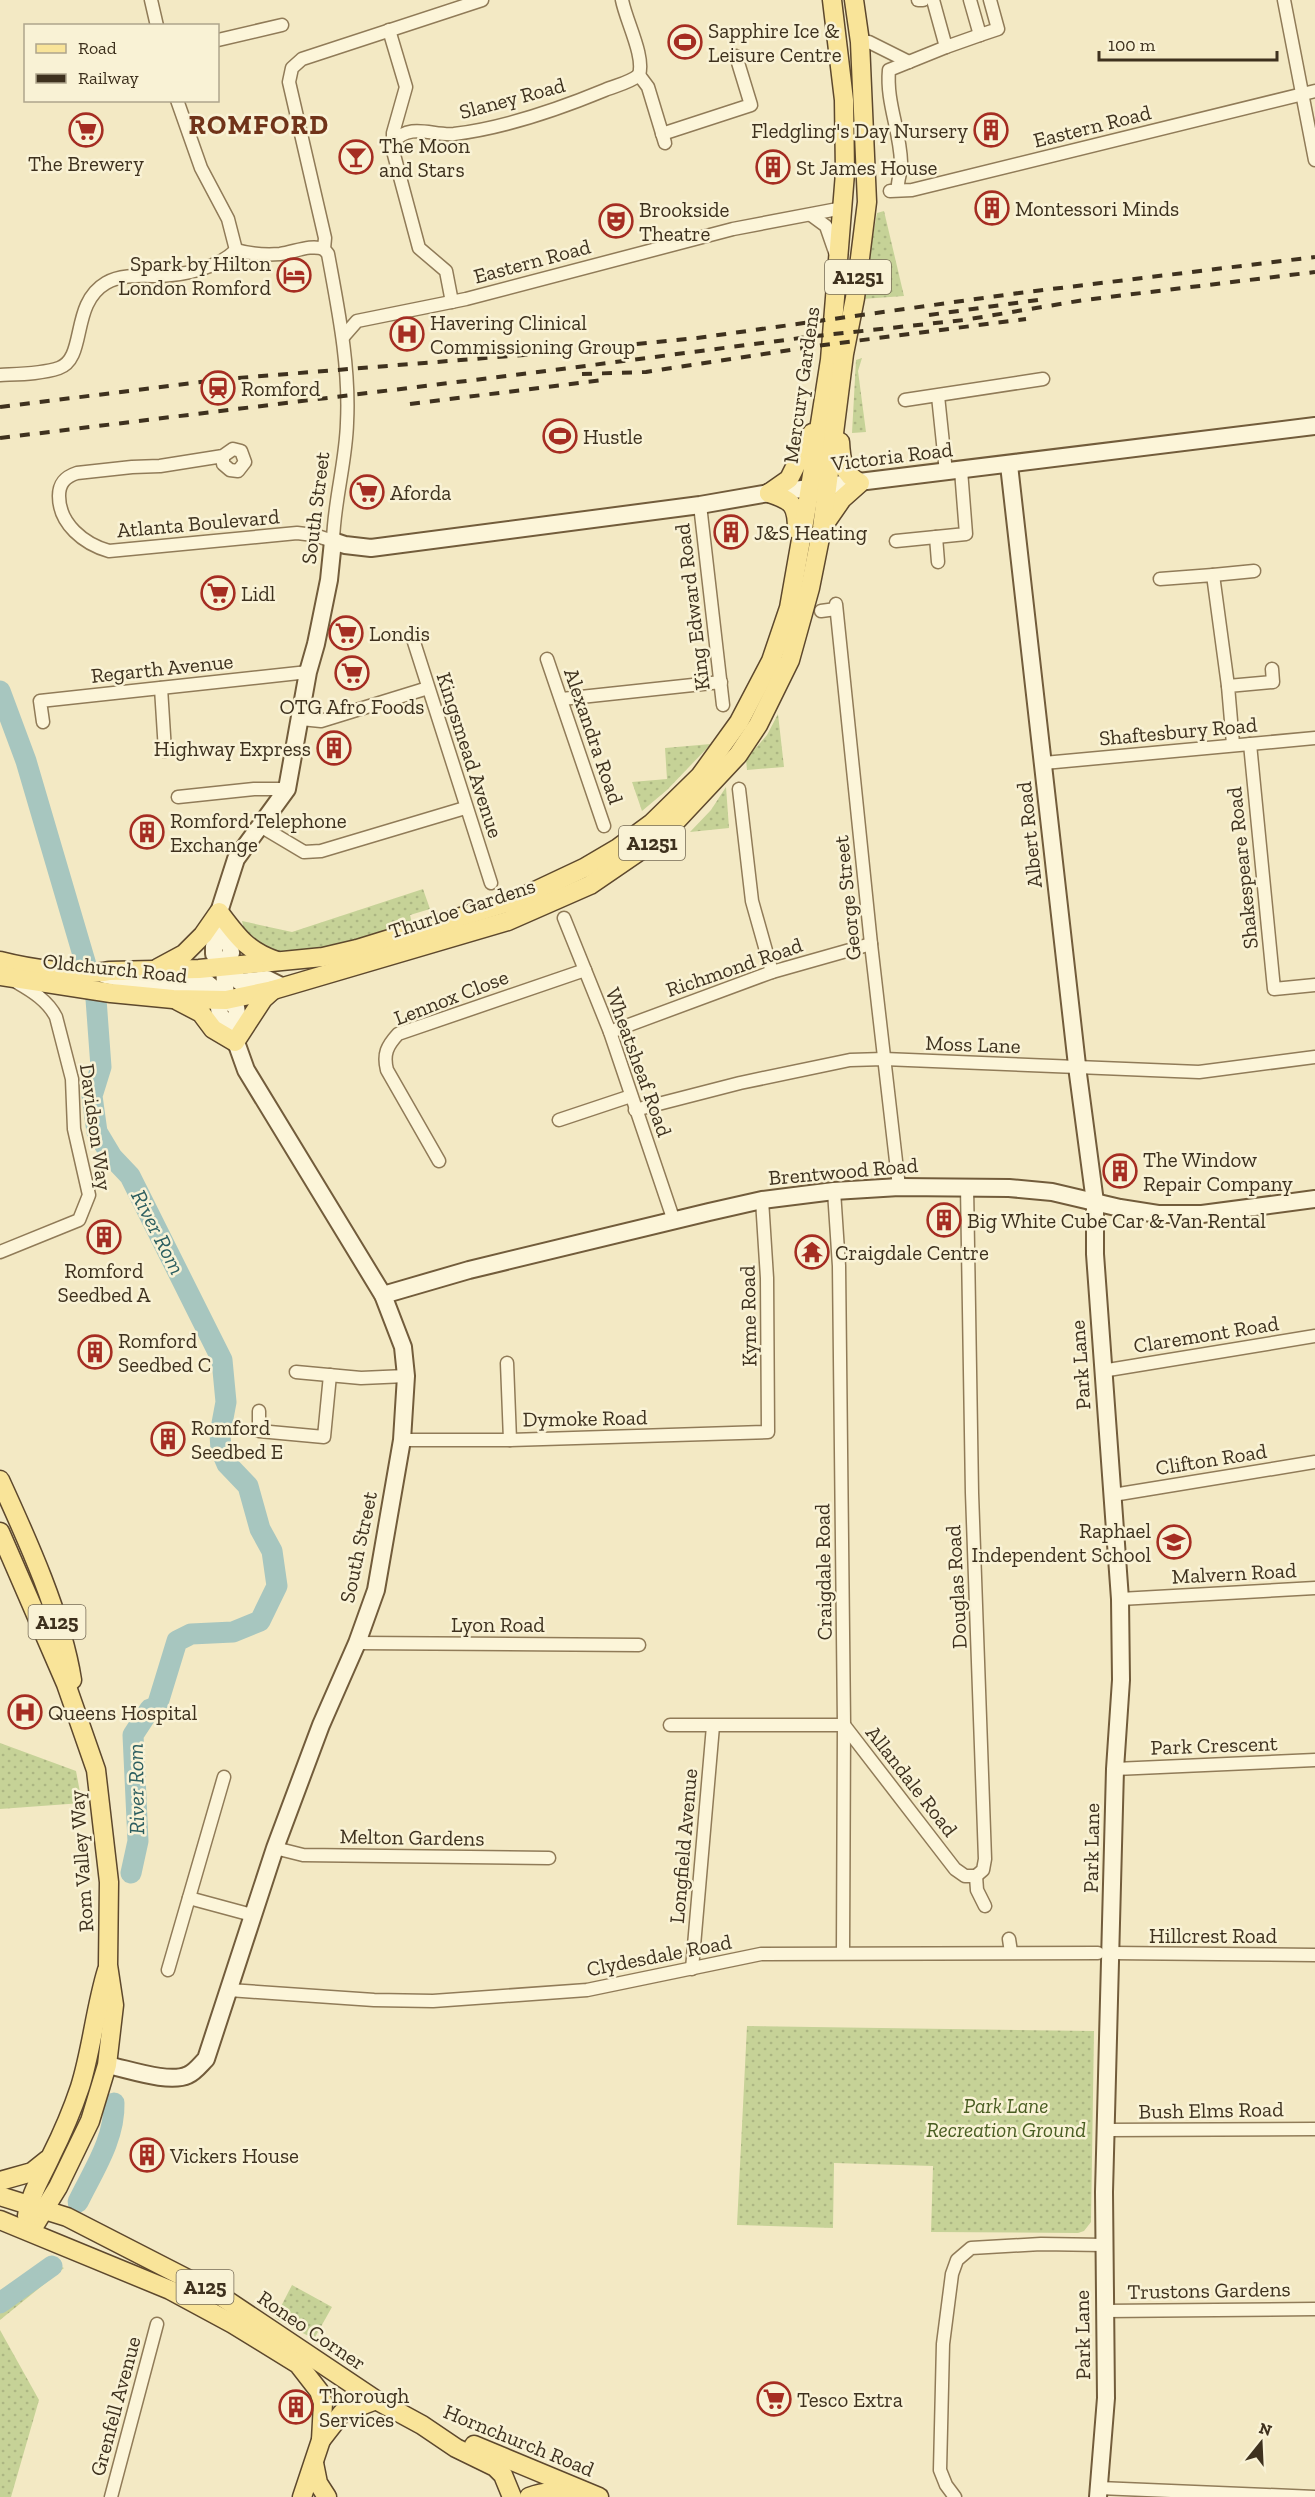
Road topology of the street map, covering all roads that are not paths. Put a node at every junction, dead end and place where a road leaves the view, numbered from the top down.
1 (151, 0) edge
2 (482, 0) edge
3 (622, 0) edge
4 (832, 0) edge
5 (854, 0) edge
6 (918, 0) edge
7 (923, 0) edge
8 (933, 0) edge
9 (970, 0) edge
10 (990, 0) edge
11 (1284, 0) edge
12 (157, 24) edge
13 (282, 25) dead end
14 (389, 30) junction
15 (980, 35) junction
16 (219, 40) edge
17 (860, 42) junction
18 (946, 47) junction
19 (736, 56) dead end
20 (909, 62) junction
21 (639, 75) junction
22 (1315, 91) edge
23 (1302, 94) junction
24 (178, 102) edge
25 (393, 142) junction
26 (1315, 160) edge
27 (866, 164) junction
28 (843, 208) junction
29 (811, 215) junction
30 (324, 249) junction
31 (236, 250) junction
32 (839, 265) junction
33 (452, 302) junction
34 (343, 337) junction
35 (0, 375) edge
36 (1043, 379) dead end
37 (840, 390) junction
38 (938, 396) junction
39 (905, 400) dead end
40 (823, 401) junction
41 (1315, 426) edge
42 (223, 456) dead end
43 (1009, 465) junction
44 (953, 471) junction
45 (860, 483) junction
46 (818, 488) junction
47 (769, 493) junction
48 (700, 505) junction
49 (822, 528) junction
50 (936, 537) junction
51 (333, 541) junction
52 (896, 541) dead end
53 (796, 562) junction
54 (939, 562) dead end
55 (1254, 571) dead end
56 (1213, 575) junction
57 (1160, 579) dead end
58 (821, 611) dead end
59 (413, 639) dead end
60 (547, 659) dead end
61 (1272, 669) dead end
62 (308, 672) junction
63 (721, 682) junction
64 (1228, 686) junction
65 (161, 688) junction
66 (428, 688) junction
67 (562, 699) junction
68 (723, 705) dead end
69 (301, 719) junction
70 (43, 722) dead end
71 (1315, 738) edge
72 (1233, 744) junction
73 (1250, 744) junction
74 (165, 751) dead end
75 (1044, 763) junction
76 (287, 789) junction
77 (739, 789) dead end
78 (178, 797) dead end
79 (465, 808) junction
80 (604, 826) dead end
81 (262, 827) junction
82 (491, 883) dead end
83 (219, 912) junction
84 (564, 918) dead end
85 (871, 944) junction
86 (278, 962) junction
87 (224, 967) junction
88 (153, 970) junction
89 (585, 970) junction
90 (2, 971) edge
91 (772, 972) junction
92 (98, 974) junction
93 (79, 981) junction
94 (1315, 985) edge
95 (277, 988) junction
96 (173, 999) junction
97 (226, 1000) junction
98 (610, 1032) junction
99 (233, 1035) junction
100 (1315, 1057) edge
101 (884, 1059) junction
102 (1077, 1068) junction
103 (631, 1096) junction
104 (635, 1110) junction
105 (559, 1120) dead end
106 (439, 1161) dead end
107 (967, 1186) junction
108 (899, 1187) junction
109 (834, 1191) junction
110 (1315, 1199) edge
111 (762, 1200) junction
112 (1095, 1202) junction
113 (674, 1221) junction
114 (0, 1252) edge
115 (383, 1295) junction
116 (1315, 1336) edge
117 (507, 1363) dead end
118 (1102, 1371) junction
119 (296, 1372) dead end
120 (330, 1375) junction
121 (406, 1376) junction
122 (259, 1411) dead end
123 (768, 1432) joint
124 (402, 1440) junction
125 (510, 1440) junction
126 (1315, 1462) edge
127 (0, 1480) edge
128 (1113, 1495) junction
129 (0, 1527) edge
130 (22, 1528) junction
131 (3, 1545) edge
132 (1315, 1588) edge
133 (1120, 1599) junction
134 (357, 1643) junction
135 (639, 1645) dead end
136 (79, 1721) junction
137 (670, 1725) dead end
138 (844, 1725) junction
139 (714, 1726) junction
140 (1315, 1760) edge
141 (1115, 1769) junction
142 (224, 1777) dead end
143 (275, 1848) junction
144 (549, 1858) dead end
145 (976, 1876) junction
146 (189, 1898) junction
147 (985, 1906) dead end
148 (252, 1915) junction
149 (1009, 1939) dead end
150 (843, 1952) junction
151 (1011, 1952) junction
152 (1105, 1953) junction
153 (1315, 1955) edge
154 (108, 1965) junction
155 (692, 1969) junction
156 (168, 1970) dead end
157 (229, 1990) junction
158 (107, 2065) junction
159 (80, 2087) junction
160 (1315, 2128) edge
161 (1107, 2130) junction
162 (52, 2155) junction
163 (0, 2181) edge
164 (58, 2187) junction
165 (0, 2196) edge
166 (37, 2206) junction
167 (68, 2217) junction
168 (0, 2220) edge
169 (28, 2230) junction
170 (1104, 2245) junction
171 (1315, 2309) edge
172 (1104, 2312) junction
173 (157, 2324) dead end
174 (376, 2400) junction
175 (422, 2425) junction
176 (321, 2440) junction
177 (314, 2461) junction
178 (1098, 2493) edge
179 (111, 2497) edge
180 (302, 2497) edge
181 (327, 2497) edge
182 (512, 2497) edge
183 (529, 2497) edge
184 (571, 2497) edge
185 (599, 2497) edge
186 (956, 2497) edge
187 (1315, 2497) edge

1 - 12 street
2 - 14 street
3 - 21 street
4 - 28 main road, Mercury Gardens / A1251
5 - 17 main road, Mercury Gardens / A1251
6 - 7 street
8 - 18 street
9 - 15 street
10 - 15 street
11 - 23 street
13 - 16 street
14 - 25 street
14 - 30 street, South Street
15 - 18 street
17 - 20 street
17 - 27 main road, Mercury Gardens / A1251
18 - 20 street
19 - 21 street
20 - 23 street, Eastern Road
21 - 25 street, Slaney Road
22 - 23 street, Eastern Road
23 - 26 street
24 - 31 street
25 - 33 street
27 - 28 main road
27 - 37 main road, Mercury Gardens / A1251
28 - 29 street, Eastern Road
28 - 32 main road, Mercury Gardens / A1251
29 - 32 street
29 - 33 street, Eastern Road
30 - 31 street
30 - 34 street, South Street
31 - 35 street
32 - 40 main road, Mercury Gardens / A1251
33 - 34 street, Eastern Road
34 - 51 street, South Street
36 - 38 street
37 - 45 main road, A1251
37 - 46 main road, Mercury Gardens / A1251
38 - 39 street
38 - 44 street
40 - 46 main road, Mercury Gardens / A1251
40 - 47 main road, A1251
41 - 43 street, Victoria Road
42 - 51 street, Atlanta Boulevard
43 - 44 street, Victoria Road
43 - 75 street, Albert Road
44 - 45 street, Victoria Road
44 - 50 street
45 - 46 street, Victoria Road
45 - 49 main road, A1251
46 - 47 street, Victoria Road
46 - 49 main road, Thurloe Gardens / A1251
46 - 53 main road, Thurloe Gardens / A1251
47 - 48 street, Victoria Road
47 - 53 main road, A1251
48 - 51 street, Victoria Road
48 - 63 street, King Edward Road
49 - 95 main road, Thurloe Gardens / A1251
50 - 52 street
50 - 54 street
51 - 62 street, South Street
53 - 86 main road, Thurloe Gardens / A1251
55 - 56 street
56 - 57 street
56 - 64 street
58 - 85 street, George Street
59 - 66 street, Kingsmead Avenue
60 - 67 street, Alexandra Road
61 - 64 street
62 - 65 street, Regarth Avenue
62 - 69 street, South Street
63 - 67 street
63 - 68 street, King Edward Road
64 - 72 street
65 - 70 street, Regarth Avenue
65 - 74 street
66 - 69 street
66 - 79 street, Kingsmead Avenue
67 - 80 street, Alexandra Road
69 - 76 street, South Street
71 - 73 street, Shaftesbury Road
72 - 73 street, Shaftesbury Road
72 - 75 street, Shaftesbury Road
73 - 94 street, Shakespeare Road
75 - 102 street, Albert Road
76 - 78 street
76 - 81 street, South Street
77 - 91 street
79 - 81 street
79 - 82 street, Kingsmead Avenue
81 - 83 street, South Street
83 - 86 main road
83 - 87 street, South Street
83 - 88 main road, A1251
84 - 89 street, Wheatsheaf Road
85 - 91 street, Richmond Road
85 - 101 street, George Street
86 - 87 main road, Thurloe Gardens / A1251
87 - 88 main road, Oldchurch Road / A1251
87 - 95 street
87 - 97 street, South Street
88 - 92 main road, Oldchurch Road / A1251
89 - 98 street, Wheatsheaf Road
89 - 106 street, Lennox Close
90 - 93 main road, Oldchurch Road / A1251
90 - 114 street, Davidson Way
91 - 98 street, Richmond Road
92 - 93 main road, Oldchurch Road / A1251
92 - 97 street
93 - 96 main road, Oldchurch Road / A1251
95 - 97 main road, Thurloe Gardens / A1251
95 - 99 main road
96 - 97 main road, Oldchurch Road / A1251
96 - 99 main road, A1251
97 - 99 street, South Street
98 - 103 street, Wheatsheaf Road
99 - 115 street, South Street
100 - 102 street, Moss Lane
101 - 102 street, Moss Lane
101 - 104 street, Moss Lane
101 - 108 street, George Street
102 - 112 street, Albert Road
103 - 104 street, Wheatsheaf Road
103 - 105 street
104 - 113 street, Wheatsheaf Road
107 - 108 street, Brentwood Road
107 - 112 street, Brentwood Road
107 - 145 street, Douglas Road
108 - 109 street, Brentwood Road
109 - 111 street, Brentwood Road
109 - 138 street, Craigdale Road
110 - 112 street, Brentwood Road
111 - 113 street, Brentwood Road
111 - 123 street, Kyme Road
112 - 118 street, Park Lane
113 - 115 street, Brentwood Road
115 - 121 street, South Street
116 - 118 street, Claremont Road
117 - 125 street
118 - 128 street, Park Lane
119 - 120 street
120 - 121 street
120 - 122 street
121 - 124 street, South Street
123 - 125 street, Dymoke Road
124 - 125 street, Dymoke Road
124 - 134 street, South Street
126 - 128 street, Clifton Road
127 - 130 main road, Rom Valley Way / A125
128 - 133 street, Park Lane
129 - 130 street
130 - 131 street, Rom Valley Way
130 - 136 main road, Rom Valley Way / A125
131 - 136 main road, Rom Valley Way / A125
132 - 133 street, Malvern Road
133 - 141 street, Park Lane
134 - 135 street, Lyon Road
134 - 143 street, South Street
136 - 154 main road, Rom Valley Way / A125
137 - 139 street, Allandale Road
138 - 139 street, Allandale Road
138 - 145 street, Allandale Road
138 - 150 street, Craigdale Road
139 - 155 street, Longfield Avenue
140 - 141 street, Park Crescent
141 - 152 street, Park Lane
142 - 146 street
143 - 144 street, Melton Gardens
143 - 148 street, South Street
145 - 147 street
146 - 148 street
146 - 156 street
148 - 157 street, South Street
149 - 151 street
150 - 151 street, Clydesdale Road
150 - 155 street, Clydesdale Road
151 - 152 street, Clydesdale Road
152 - 153 street, Hillcrest Road
152 - 161 street, Park Lane
154 - 158 main road, Rom Valley Way / A125
154 - 159 main road, Rom Valley Way / A125
155 - 157 street, Clydesdale Road
157 - 158 street, South Street
158 - 159 main road, Rom Valley Way / A125
158 - 164 main road, Rom Valley Way / A125
159 - 162 main road, Rom Valley Way / A125
160 - 161 street, Bush Elms Road
161 - 170 street, Park Lane
162 - 163 main road
162 - 166 main road, Rom Valley Way / A125
164 - 166 main road, Rom Valley Way / A125
164 - 167 main road
165 - 166 main road, Roneo Corner
166 - 167 main road, Roneo Corner / A125
166 - 169 main road, Rom Valley Way / A125
167 - 174 main road, Roneo Corner / A125
168 - 169 main road, Roneo Corner
169 - 176 main road, Roneo Corner / A125
170 - 172 street, Park Lane
170 - 186 street
171 - 172 street, Trustons Gardens
172 - 178 street, Park Lane
173 - 179 street, Grenfell Avenue
174 - 175 main road, Roneo Corner / A125
174 - 176 main road, Roneo Corner / A125
175 - 182 main road, A125
175 - 185 main road, Hornchurch Road
176 - 177 main road, Roneo Corner / A125
177 - 180 main road, A125
177 - 181 main road
178 - 187 street
183 - 184 main road, Hornchurch Road

